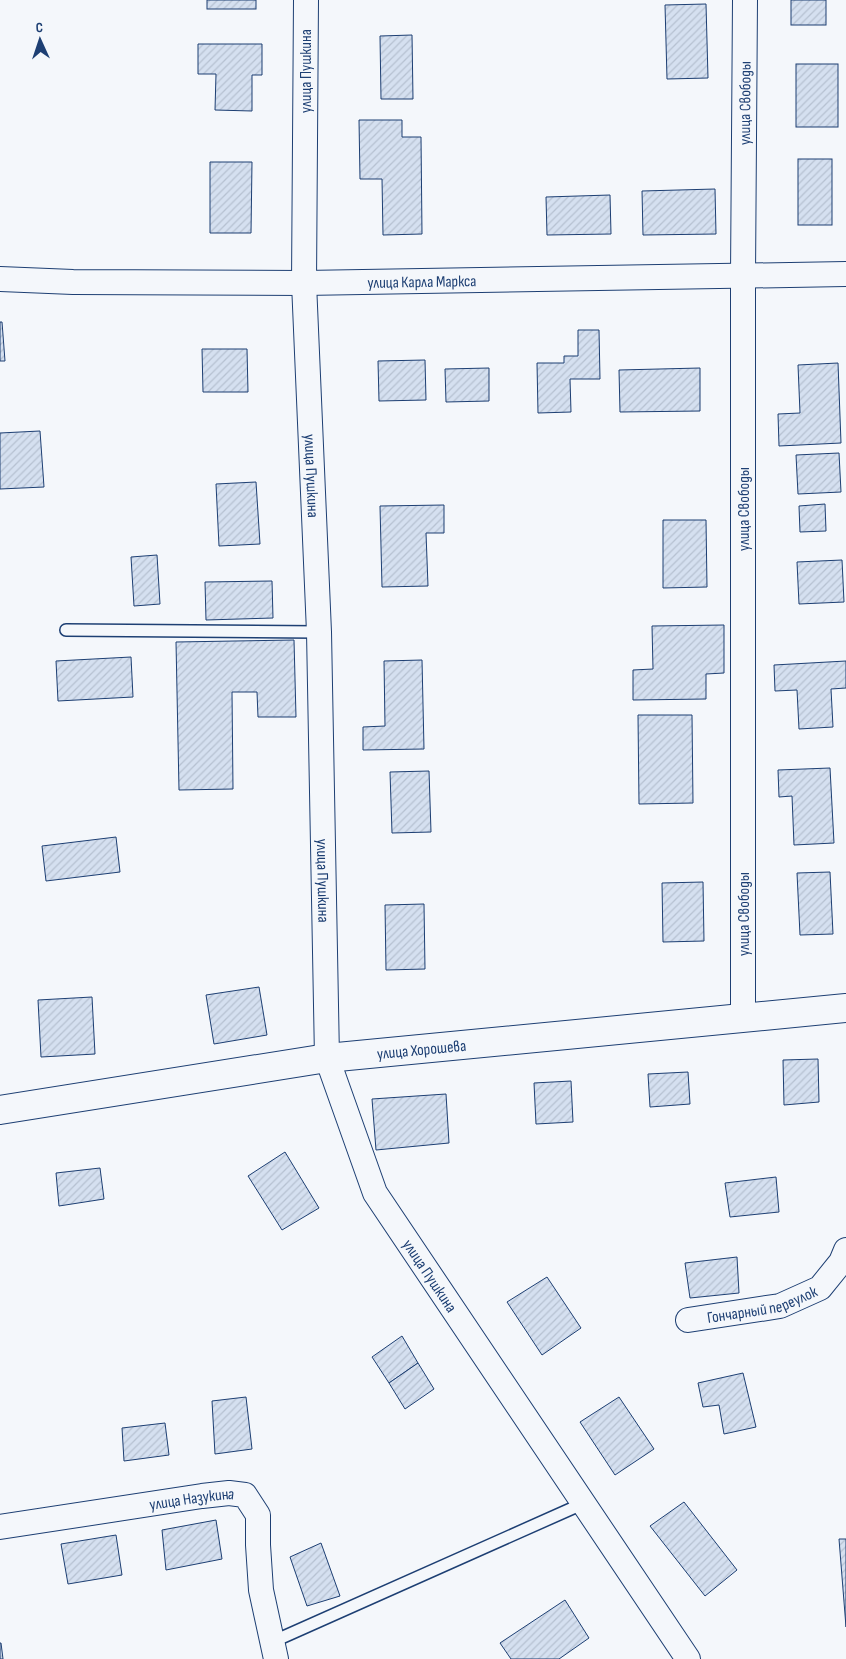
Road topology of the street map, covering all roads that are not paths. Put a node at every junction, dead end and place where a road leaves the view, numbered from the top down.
1 (306, 0) edge
2 (745, 0) edge
3 (846, 274) edge
4 (742, 275) junction
5 (0, 279) edge
6 (304, 283) junction
7 (66, 630) dead end
8 (320, 632) junction
9 (846, 1008) edge
10 (743, 1017) junction
11 (327, 1058) junction
12 (0, 1110) edge
13 (846, 1250) edge
14 (688, 1320) dead end
15 (582, 1504) junction
16 (0, 1527) edge
17 (274, 1650) edge
18 (688, 1659) edge

1 - 6 street, улица Пушкина
2 - 4 street, улица Свободы
3 - 4 street, улица Карла Маркса
4 - 6 street, улица Карла Маркса
4 - 10 street, улица Свободы
5 - 6 street, улица Карла Маркса
6 - 8 street, улица Пушкина
7 - 8 lane
8 - 11 street, улица Пушкина
9 - 10 street, улица Хорошева
10 - 11 street, улица Хорошева
11 - 12 street, улица Хорошева
11 - 15 street, улица Пушкина
13 - 14 street, Гончарный переулок
15 - 17 lane
15 - 18 street, улица Пушкина
16 - 17 street, улица Назукина

